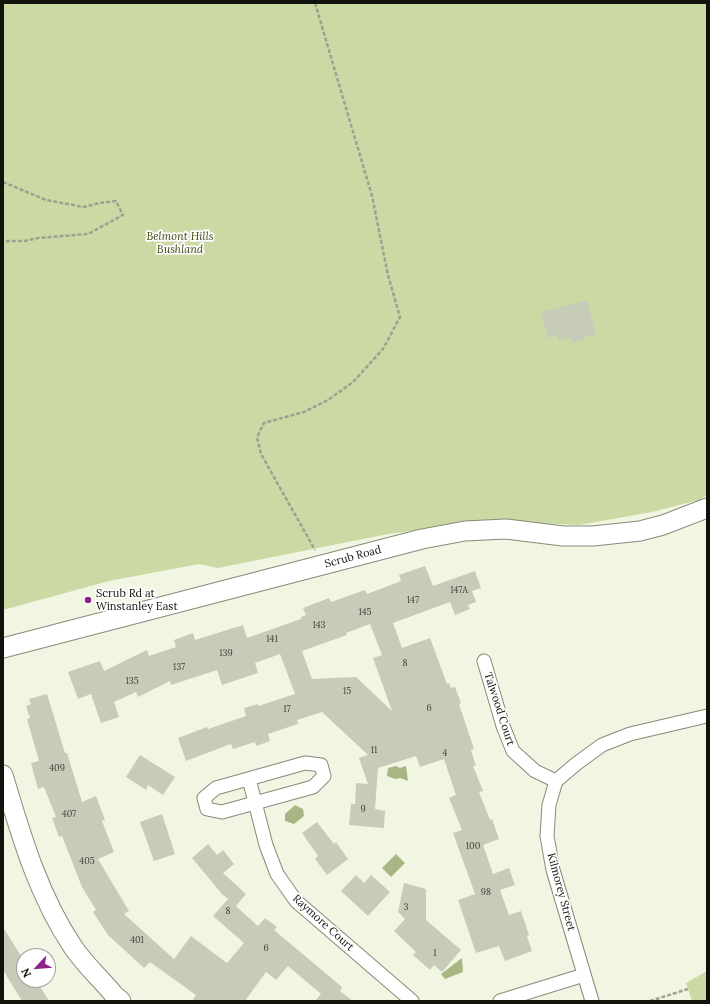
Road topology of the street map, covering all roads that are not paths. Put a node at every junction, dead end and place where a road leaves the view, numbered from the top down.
1 (707, 508) edge
2 (3, 648) edge
3 (484, 661) dead end
4 (707, 716) edge
5 (3, 775) edge
6 (249, 779) junction
7 (556, 781) junction
8 (255, 803) junction
9 (584, 975) junction
10 (121, 1001) edge
11 (412, 1001) edge
12 (500, 1001) edge
13 (592, 1001) edge

1 - 2 main road, Scrub Road
3 - 7 street, Talwood Court
4 - 7 street
5 - 10 main road
6 - 8 street, Raymore Court
6 - 8 street
6 - 8 street
7 - 9 street, Kilmorey Street
8 - 11 street, Raymore Court
9 - 12 street
9 - 13 street, Kilmorey Street

